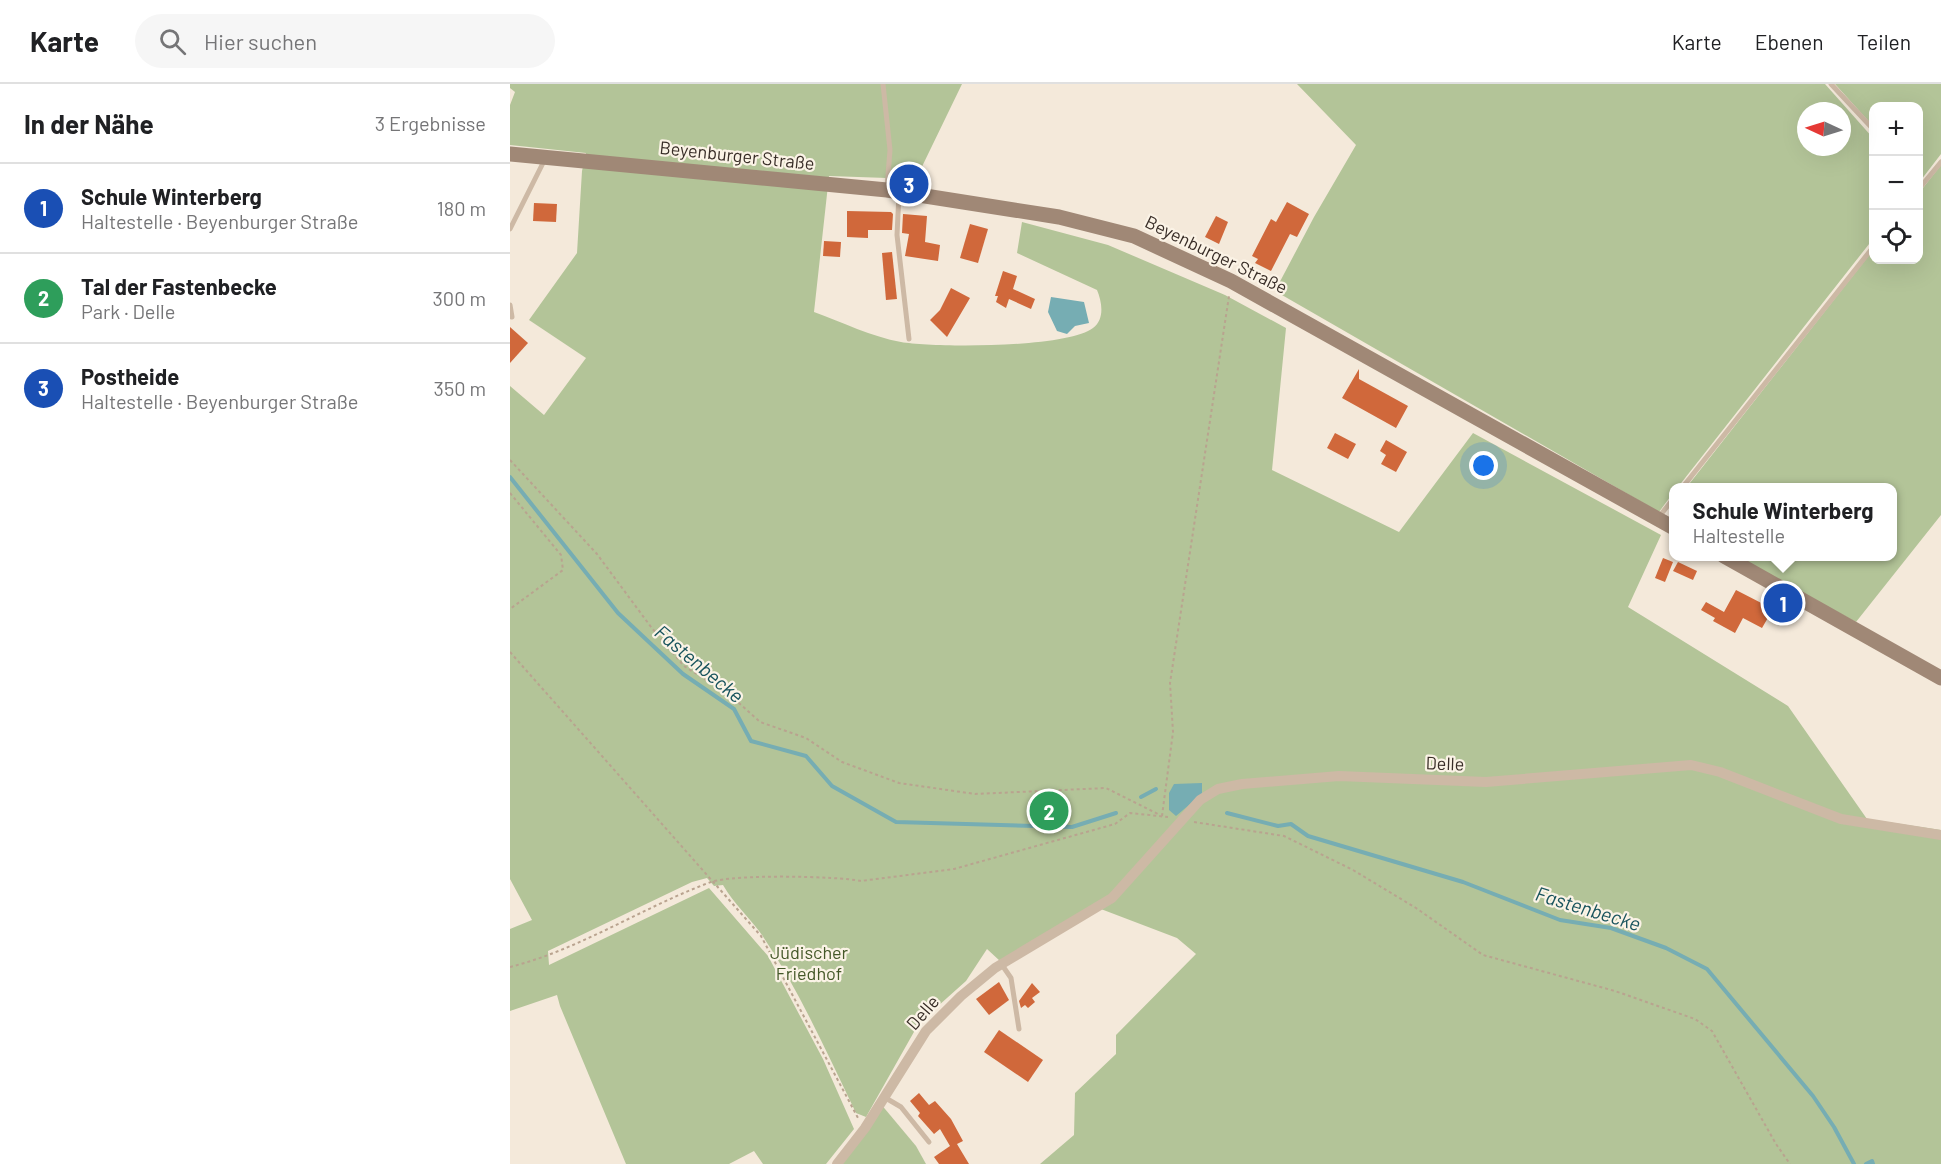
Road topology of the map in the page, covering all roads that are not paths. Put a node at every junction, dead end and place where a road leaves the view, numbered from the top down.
1 (883, 84) edge
2 (1831, 84) edge
3 (1869, 125) edge
4 (510, 154) edge
5 (546, 158) junction
6 (1941, 162) edge
7 (1923, 183) edge
8 (893, 191) junction
9 (510, 229) edge
10 (1869, 252) edge
11 (510, 305) edge
12 (512, 317) dead end
13 (909, 339) dead end
14 (1686, 483) edge
15 (1669, 504) edge
16 (1657, 519) junction
17 (1669, 525) edge
18 (1733, 561) edge
19 (1941, 678) edge
20 (1941, 835) edge
21 (1002, 964) junction
22 (1019, 1029) dead end
23 (884, 1097) junction
24 (929, 1142) dead end
25 (837, 1164) edge

1 - 8 lane
2 - 3 lane
4 - 5 main road, Beyenburger Straße
5 - 8 main road, Beyenburger Straße
5 - 9 lane
6 - 7 lane
8 - 13 lane
8 - 16 main road, Beyenburger Straße
10 - 14 lane
11 - 12 lane
15 - 16 lane
16 - 17 main road, Beyenburger Straße
18 - 19 main road
20 - 21 street, Delle
21 - 22 lane
21 - 23 street, Delle
23 - 24 lane
23 - 25 street, Delle

